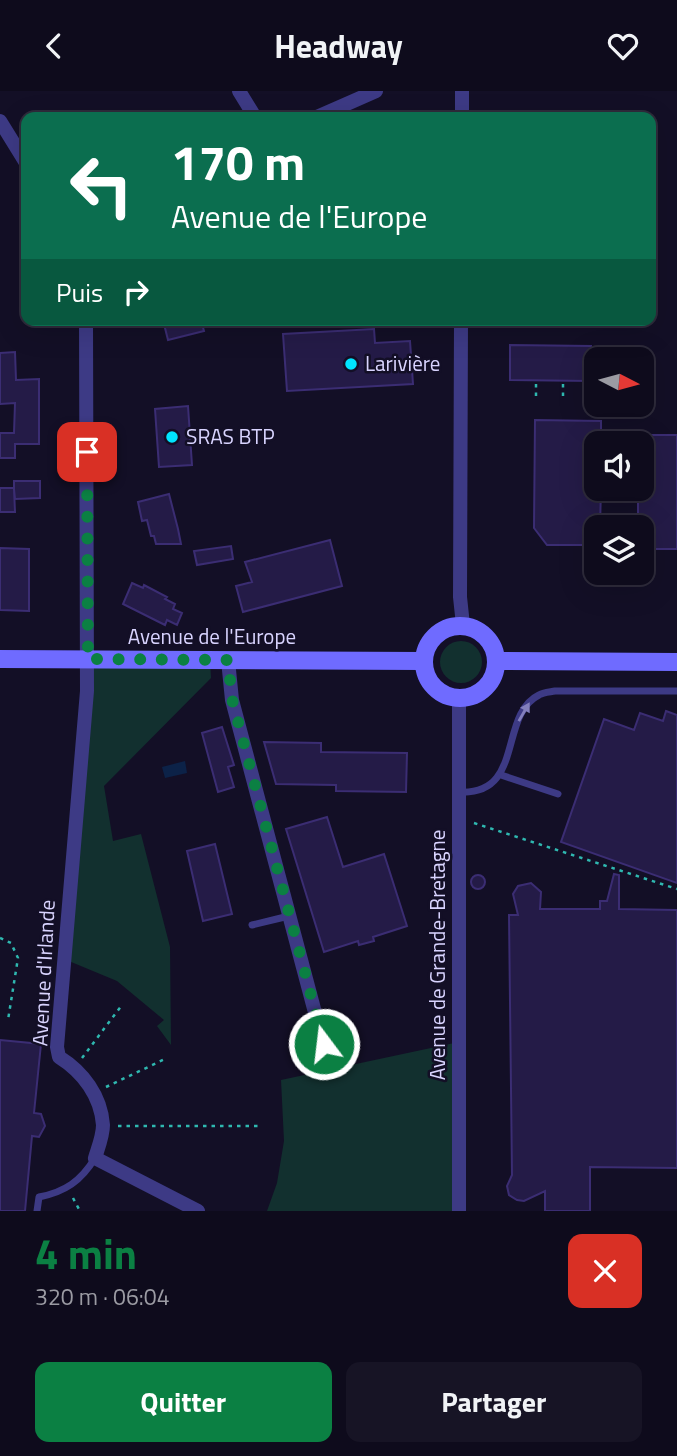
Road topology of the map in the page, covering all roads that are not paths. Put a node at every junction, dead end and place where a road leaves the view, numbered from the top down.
1 (239, 91) edge
2 (376, 91) edge
3 (462, 91) edge
4 (252, 112) edge
5 (328, 112) edge
6 (462, 112) edge
7 (0, 121) edge
8 (21, 155) edge
9 (86, 326) edge
10 (461, 326) edge
11 (463, 625) junction
12 (0, 659) edge
13 (88, 659) junction
14 (228, 660) junction
15 (423, 660) junction
16 (496, 661) junction
17 (677, 662) edge
18 (677, 691) edge
19 (459, 698) junction
20 (501, 775) junction
21 (459, 792) junction
22 (558, 794) dead end
23 (289, 916) junction
24 (252, 925) dead end
25 (330, 1069) dead end
26 (95, 1158) junction
27 (37, 1211) edge
28 (198, 1211) edge
29 (458, 1211) edge

1 - 4 street
2 - 5 street
3 - 6 street
7 - 8 street
9 - 13 street, Avenue d'Irlande
10 - 11 street
11 - 15 street
11 - 16 street
12 - 13 street, Avenue de l'Europe
13 - 14 street, Avenue de l'Europe
13 - 26 street, Avenue d'Irlande
14 - 15 street, Avenue de l'Europe
14 - 23 street
15 - 19 street
16 - 17 street
16 - 19 street
20 -> 18 lane
19 - 21 street, Avenue de Grande-Bretagne
20 - 21 lane
20 - 22 lane
21 - 29 street, Avenue de Grande-Bretagne
23 - 24 lane
23 - 25 street
26 - 27 lane
26 - 28 street

